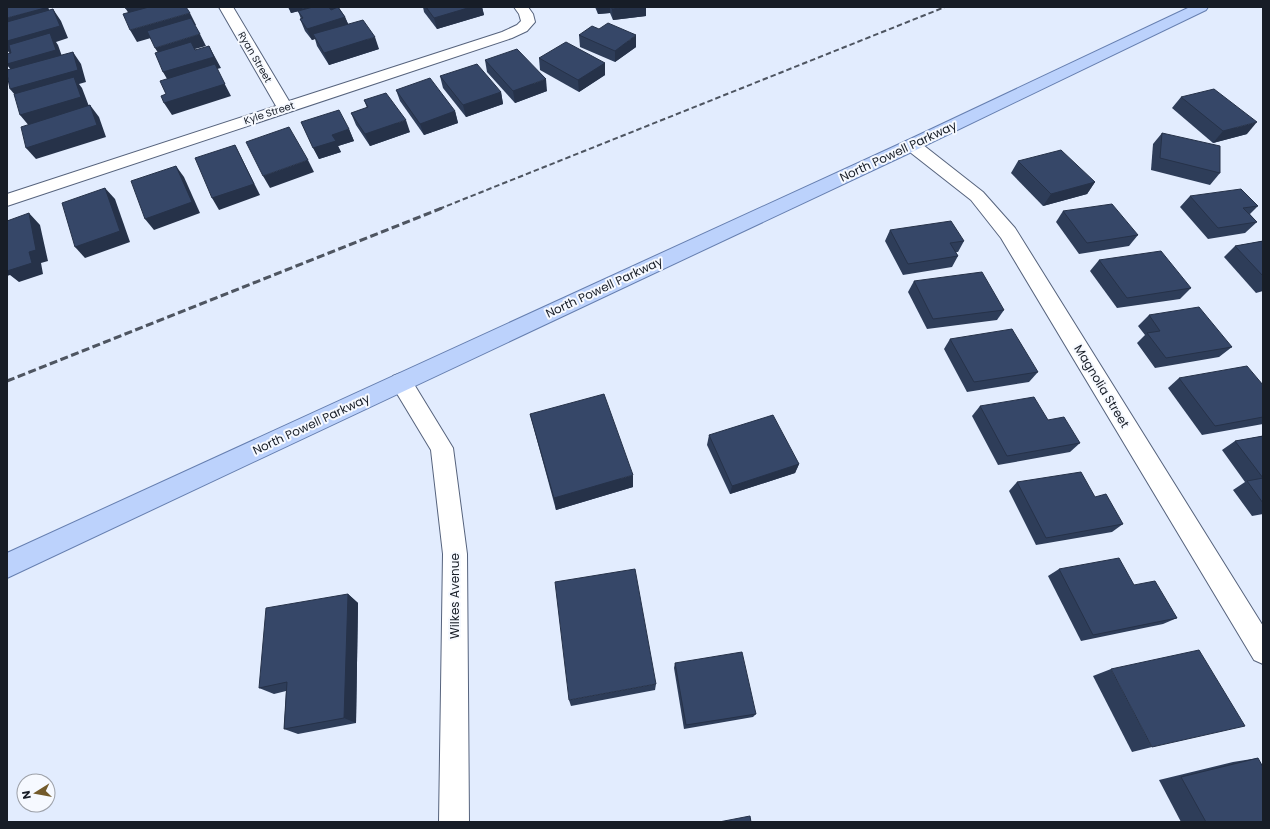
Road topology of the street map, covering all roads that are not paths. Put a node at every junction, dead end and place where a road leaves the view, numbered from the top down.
1 (226, 7) edge
2 (521, 7) edge
3 (1201, 7) edge
4 (285, 108) junction
5 (912, 145) junction
6 (7, 200) edge
7 (401, 382) junction
8 (7, 566) edge
9 (1263, 651) edge
10 (454, 822) edge

1 - 4 street, Ryan Street
2 - 4 street, Kyle Street
3 - 5 main road, North Powell Parkway
4 - 6 street, Kyle Street
5 - 7 main road, North Powell Parkway
5 - 9 street, Magnolia Street
7 - 8 main road, North Powell Parkway
7 - 10 street, Wilkes Avenue

